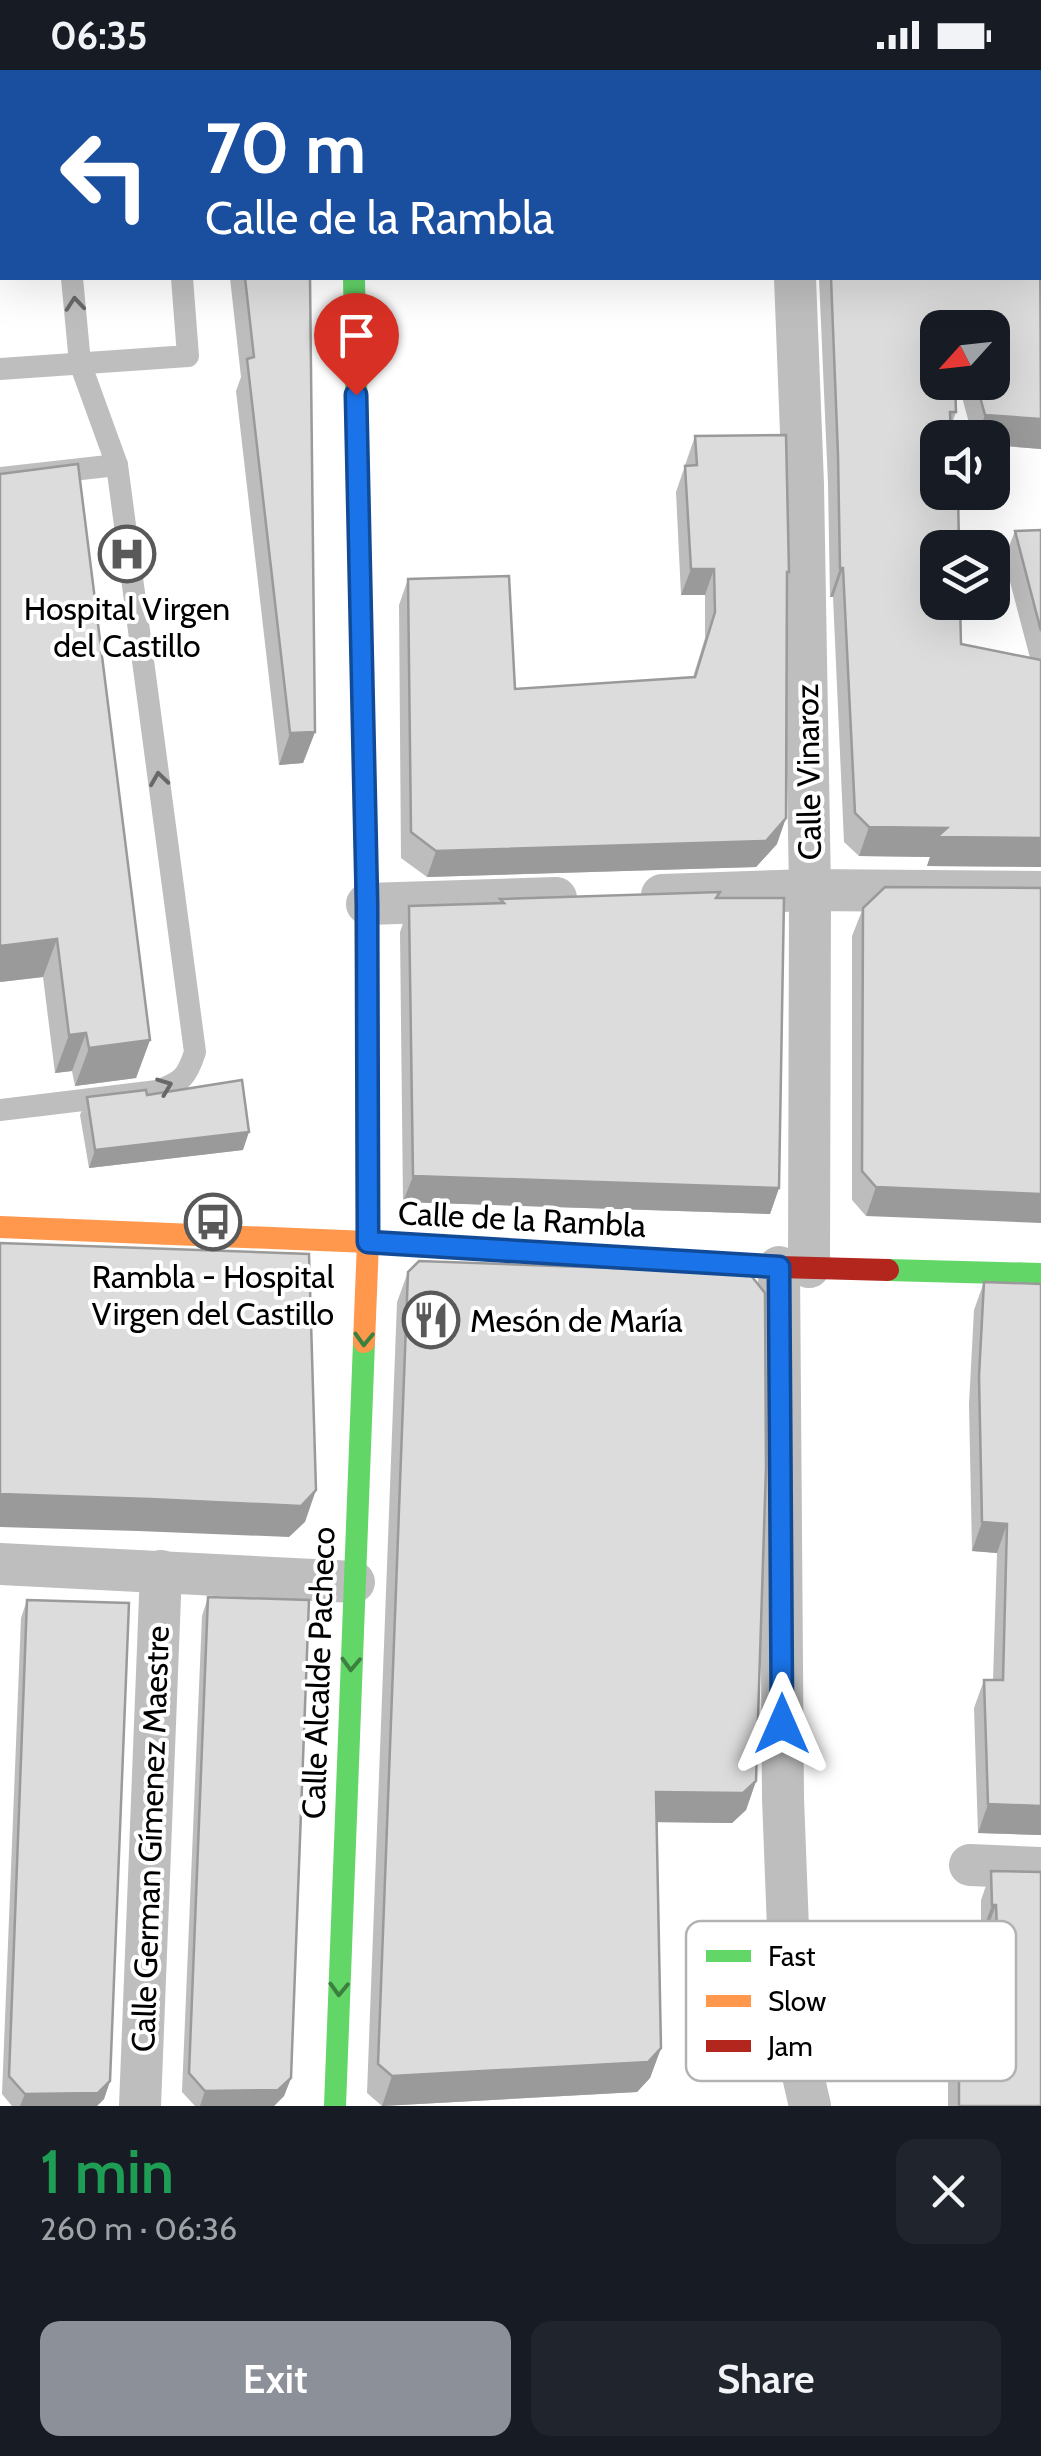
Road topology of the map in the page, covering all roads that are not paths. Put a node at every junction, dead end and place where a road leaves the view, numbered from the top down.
1 (72, 280) edge
2 (182, 280) edge
3 (354, 280) edge
4 (795, 280) edge
5 (80, 363) junction
6 (0, 370) edge
7 (116, 465) junction
8 (0, 478) edge
9 (810, 890) junction
10 (1041, 892) edge
11 (367, 904) junction
12 (0, 1110) edge
13 (0, 1227) edge
14 (368, 1242) junction
15 (794, 1267) junction
16 (1041, 1274) edge
17 (0, 1564) edge
18 (160, 1571) junction
19 (354, 1582) junction
20 (970, 1866) dead end
21 (1041, 1868) edge
22 (788, 1921) edge
23 (804, 2081) edge
24 (140, 2106) edge
25 (335, 2106) edge
26 (810, 2106) edge

5 -> 1 lane
2 - 5 lane
3 - 11 street, Calle Alcalde Pacheco
4 - 9 street, Calle Vinaroz
5 - 6 lane
5 - 7 lane
7 - 8 lane
12 -> 7 lane
9 - 10 street
9 - 11 street
9 - 15 street, Calle Vinaroz
11 - 14 street, Calle Alcalde Pacheco
13 - 14 street, Calle de la Rambla
14 - 15 street, Calle de la Rambla
14 -> 19 street, Calle Alcalde Pacheco
15 - 16 street, Calle de la Rambla
15 - 22 street, Calle Vinaroz
17 - 18 street
18 - 19 street
18 - 24 street, Calle German Gímenez Maestre
19 -> 25 street, Calle Alcalde Pacheco
20 - 21 street
23 - 26 street, Calle Vinaroz

